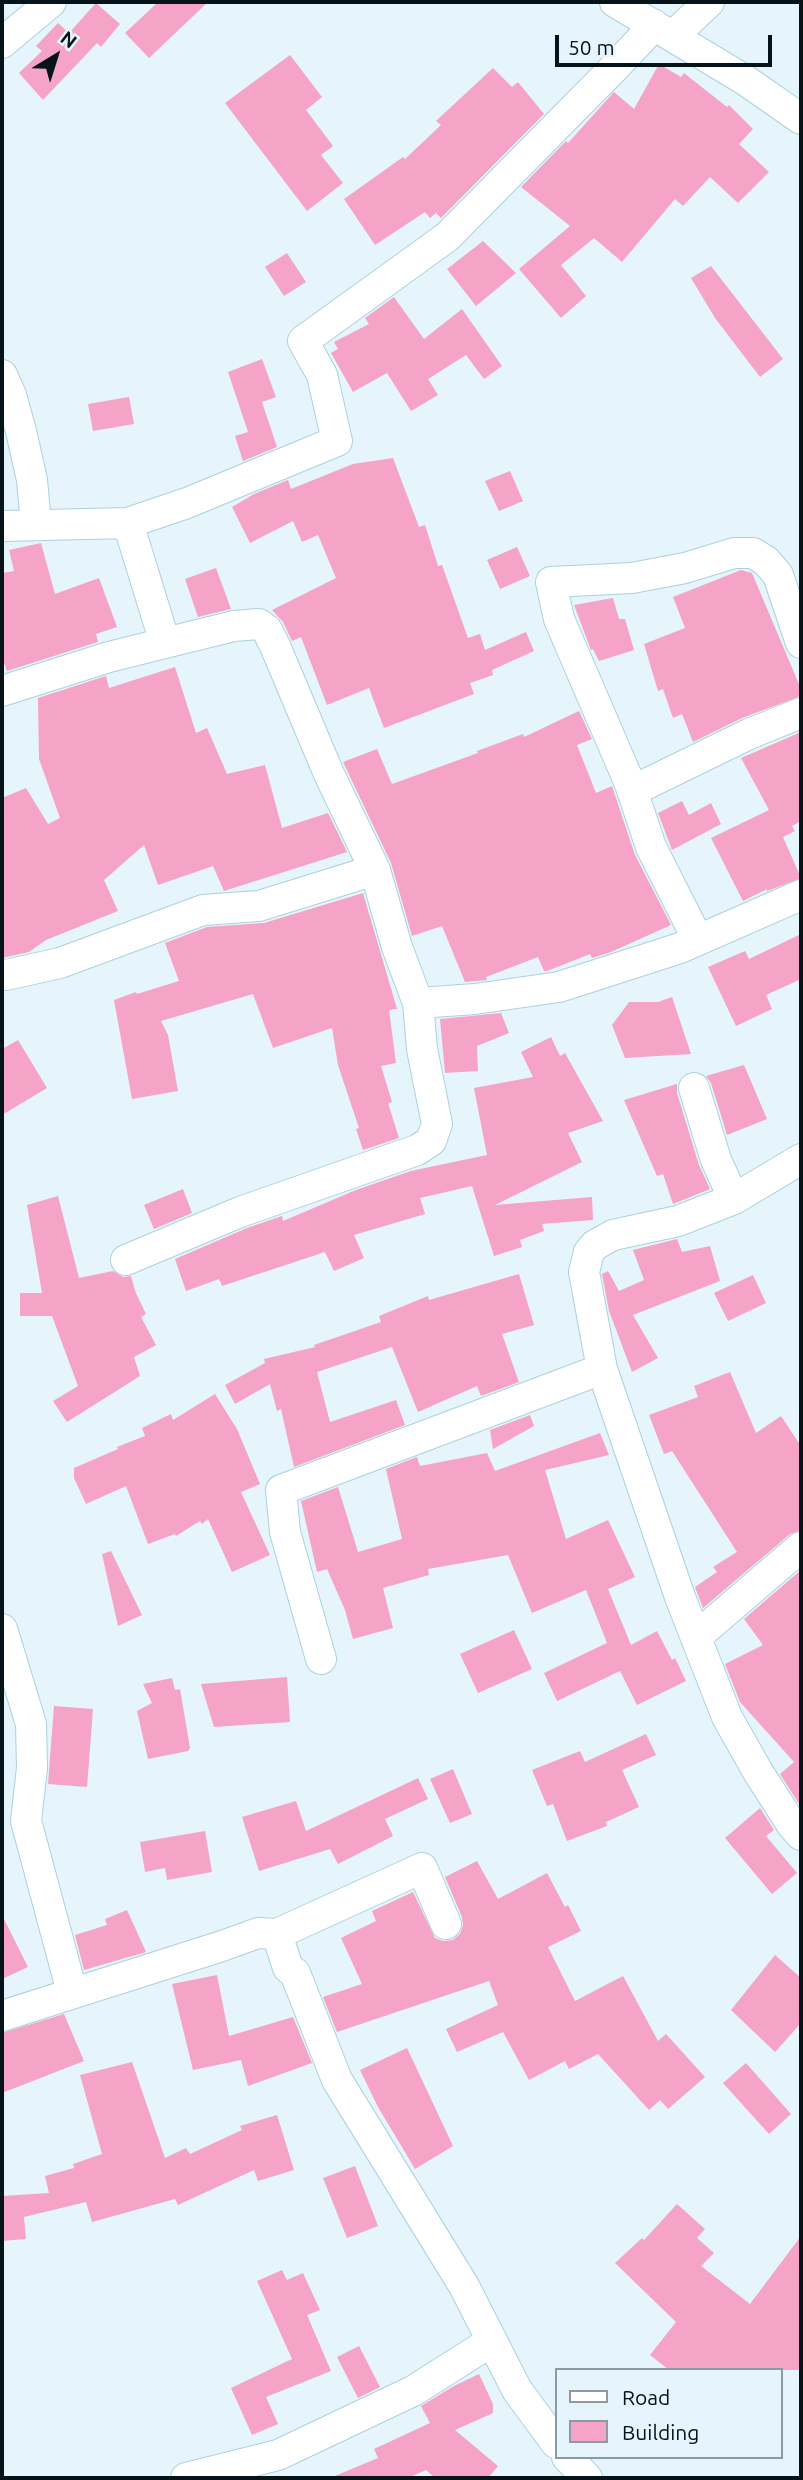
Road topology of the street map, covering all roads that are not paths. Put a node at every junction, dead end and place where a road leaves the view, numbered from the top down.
1 (51, 2) edge
2 (615, 2) edge
3 (709, 2) edge
4 (663, 30) junction
5 (2, 43) edge
6 (801, 119) edge
7 (2, 375) edge
8 (128, 523) junction
9 (36, 524) junction
10 (2, 526) edge
11 (165, 643) junction
12 (801, 643) edge
13 (2, 691) edge
14 (801, 713) edge
15 (632, 791) junction
16 (375, 870) junction
17 (801, 895) edge
18 (698, 940) junction
19 (6, 975) dead end
20 (418, 1003) junction
21 (694, 1088) dead end
22 (801, 1159) edge
23 (734, 1199) junction
24 (126, 1260) dead end
25 (602, 1369) junction
26 (801, 1547) edge
27 (2, 1629) edge
28 (696, 1637) junction
29 (321, 1659) dead end
30 (801, 1835) edge
31 (446, 1924) dead end
32 (276, 1934) junction
33 (72, 1992) junction
34 (2, 2016) edge
35 (492, 2341) junction
36 (554, 2440) edge
37 (569, 2459) edge
38 (186, 2478) edge
39 (587, 2478) edge

1 - 5 street
2 - 4 street
3 - 4 street
4 - 6 street
4 - 8 street
7 - 9 street
8 - 9 street
8 - 11 street
9 - 10 street
11 - 13 street
11 - 16 street
12 - 15 street
14 - 15 street
15 - 18 street
16 - 19 street
16 - 20 street
17 - 18 street
18 - 20 street
20 - 24 street
21 - 23 street
22 - 23 street
23 - 25 street
25 - 28 street
25 - 29 street
26 - 28 street
27 - 33 street
28 - 30 street
31 - 32 street
32 - 33 street
32 - 35 street
33 - 34 street
35 - 36 street
35 - 38 street
37 - 39 street

